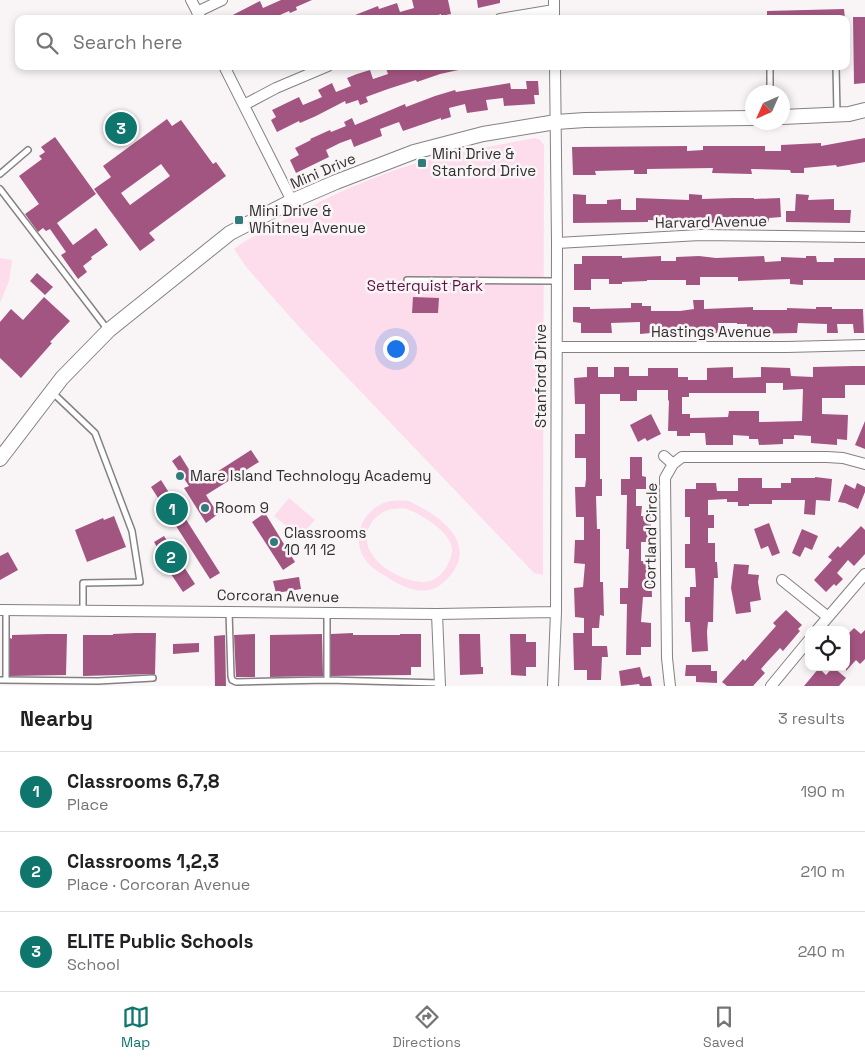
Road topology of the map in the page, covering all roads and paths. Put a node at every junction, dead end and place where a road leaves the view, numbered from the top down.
1 (191, 0) edge
2 (222, 0) edge
3 (554, 9) edge
4 (198, 15) edge
5 (200, 15) edge
6 (522, 15) edge
7 (226, 70) edge
8 (319, 70) edge
9 (555, 70) edge
10 (770, 70) edge
11 (836, 70) edge
12 (770, 85) edge
13 (244, 105) junction
14 (865, 110) edge
15 (838, 114) junction
16 (790, 117) edge
17 (745, 118) edge
18 (556, 122) junction
19 (28, 150) dead end
20 (0, 174) edge
21 (0, 189) edge
22 (292, 201) junction
23 (865, 237) edge
24 (557, 243) junction
25 (407, 280) dead end
26 (557, 281) junction
27 (109, 330) junction
28 (865, 345) edge
29 (557, 347) junction
30 (51, 392) junction
31 (664, 456) dead end
32 (0, 459) edge
33 (673, 464) junction
34 (865, 464) edge
35 (865, 574) edge
36 (782, 580) dead end
37 (3, 610) edge
38 (83, 610) junction
39 (230, 611) junction
40 (327, 612) junction
41 (556, 612) junction
42 (437, 614) junction
43 (828, 617) junction
44 (821, 626) edge
45 (805, 645) edge
46 (153, 678) dead end
47 (3, 680) edge
48 (327, 680) junction
49 (440, 684) edge
50 (553, 686) edge
51 (670, 686) edge
52 (771, 686) edge

1 - 4 street
2 - 5 street
3 - 6 street
7 - 13 street
8 - 13 street
9 - 18 street, Stanford Drive
10 - 12 lane
11 - 15 lane
13 - 22 street
14 - 15 street
15 - 16 street
17 - 18 street, Mini Drive
18 - 22 street, Mini Drive
18 - 24 street, Stanford Drive
19 - 20 lane
21 - 27 lane
22 - 27 street, Mini Drive
23 - 24 street, Harvard Avenue
24 - 26 street, Stanford Drive
25 - 26 lane
26 - 29 street, Stanford Drive
27 - 30 street, Mini Drive
28 - 29 street, Hastings Avenue
29 - 41 street, Stanford Drive
30 - 32 street, Mini Drive
30 - 38 lane
31 - 33 street
33 - 34 street, Cortland Circle
33 - 51 street, Cortland Circle
35 - 43 street
36 - 43 street
37 - 38 street, Corcoran Avenue
37 - 47 lane
38 - 39 street, Corcoran Avenue
39 - 40 street, Corcoran Avenue
39 - 48 lane
40 - 42 street, Corcoran Avenue
40 - 48 lane
41 - 42 street, Corcoran Avenue
41 - 50 street, Stanford Drive
42 - 49 street
43 - 44 street
45 - 52 street
46 - 47 lane
48 - 49 lane

